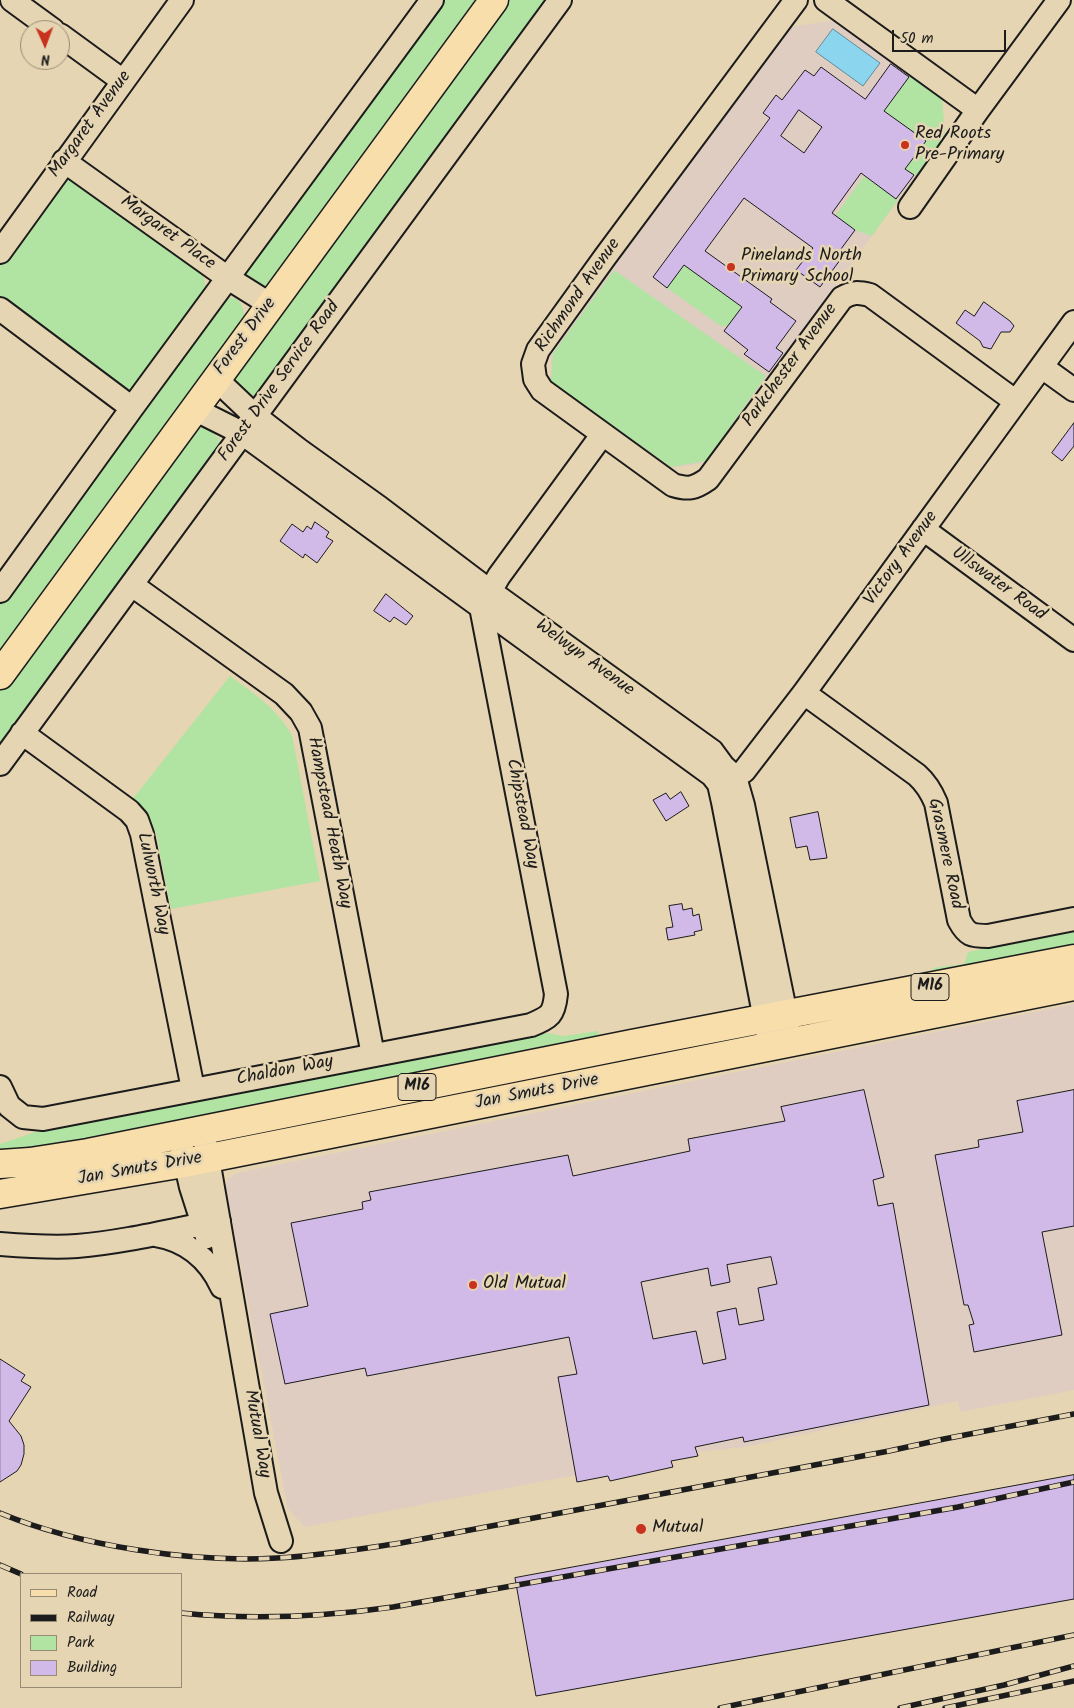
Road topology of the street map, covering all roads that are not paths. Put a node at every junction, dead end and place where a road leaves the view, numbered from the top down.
1 (12, 0) edge
2 (182, 0) edge
3 (432, 0) edge
4 (494, 0) edge
5 (560, 0) edge
6 (796, 0) edge
7 (826, 0) edge
8 (1059, 0) edge
9 (39, 20) edge
10 (70, 42) edge
11 (123, 80) junction
12 (978, 110) junction
13 (64, 162) junction
14 (910, 206) dead end
15 (0, 252) edge
16 (228, 278) junction
17 (271, 305) junction
18 (0, 309) edge
19 (1074, 322) edge
20 (1042, 367) junction
21 (216, 379) junction
22 (1074, 390) edge
23 (1015, 401) junction
24 (132, 408) junction
25 (194, 409) junction
26 (248, 424) junction
27 (602, 434) junction
28 (923, 529) junction
29 (132, 585) junction
30 (0, 591) edge
31 (486, 599) junction
32 (1074, 640) edge
33 (0, 675) edge
34 (804, 693) junction
35 (22, 733) junction
36 (712, 751) junction
37 (757, 752) junction
38 (0, 764) edge
39 (727, 781) junction
40 (1074, 919) edge
41 (1074, 959) edge
42 (1074, 986) edge
43 (775, 1017) junction
44 (547, 1019) joint
45 (780, 1045) junction
46 (373, 1055) junction
47 (0, 1086) edge
48 (193, 1089) junction
49 (191, 1133) junction
50 (196, 1161) junction
51 (0, 1164) edge
52 (0, 1194) edge
53 (211, 1223) junction
54 (150, 1234) junction
55 (0, 1244) edge
56 (222, 1287) junction
57 (238, 1325) junction
58 (280, 1541) dead end

1 - 9 street
2 - 11 street, Margaret Avenue
3 - 16 street
4 - 17 main road, Forest Drive
5 - 26 street, Forest Drive Service Road
6 - 27 street, Richmond Avenue
7 - 12 street
8 - 12 street
10 - 11 street
11 - 13 street, Margaret Avenue
12 - 14 street
13 - 15 street, Margaret Avenue
13 - 16 street, Margaret Place
16 - 17 street, Margaret Place
16 - 24 street
17 - 21 main road, Forest Drive
18 - 24 street
19 - 20 street, Victory Avenue
20 - 22 street
20 - 23 street, Victory Avenue
21 - 25 main road, Forest Drive
21 - 26 street, Welwyn Avenue
23 - 27 street, Parkchester Avenue
23 - 28 street, Victory Avenue
24 - 30 street
25 - 26 street, Welwyn Avenue
25 - 33 main road, Forest Drive
26 - 29 street, Forest Drive Service Road
26 - 31 street, Welwyn Avenue
27 - 31 street
28 - 32 street, Ullswater Road
28 - 34 street, Victory Avenue
29 - 35 street, Forest Drive Service Road
29 - 46 street, Hampstead Heath Way
31 - 36 street, Welwyn Avenue
31 - 39 street, Welwyn Avenue
31 - 44 street, Chipstead Way
34 - 37 street, Victory Avenue
34 - 40 street, Grasmere Road
35 - 38 street, Forest Drive Service Road
35 - 48 street, Lulworth Way
36 - 37 street
36 - 39 street, Welwyn Avenue
37 - 39 street, Victory Avenue
39 - 43 street, Welwyn Avenue
41 - 43 main road, Jan Smuts Drive / M16
42 - 45 main road, Jan Smuts Drive / M16
43 - 45 street, Welwyn Avenue
43 - 49 main road, Jan Smuts Drive / M16
44 - 46 street, Chaldon Way
45 - 50 main road, Jan Smuts Drive / M16
46 - 48 street, Chaldon Way
47 - 48 street, Chaldon Way
49 - 50 street, Mutual Way
49 - 51 main road, Jan Smuts Drive / M16
50 - 52 main road, Jan Smuts Drive / M16
50 - 53 street, Mutual Way
53 - 54 street
53 - 56 street, Mutual Way
53 - 57 street, Mutual Way
54 - 55 street
54 - 56 street
56 - 57 street, Mutual Way
57 - 58 street, Mutual Way

